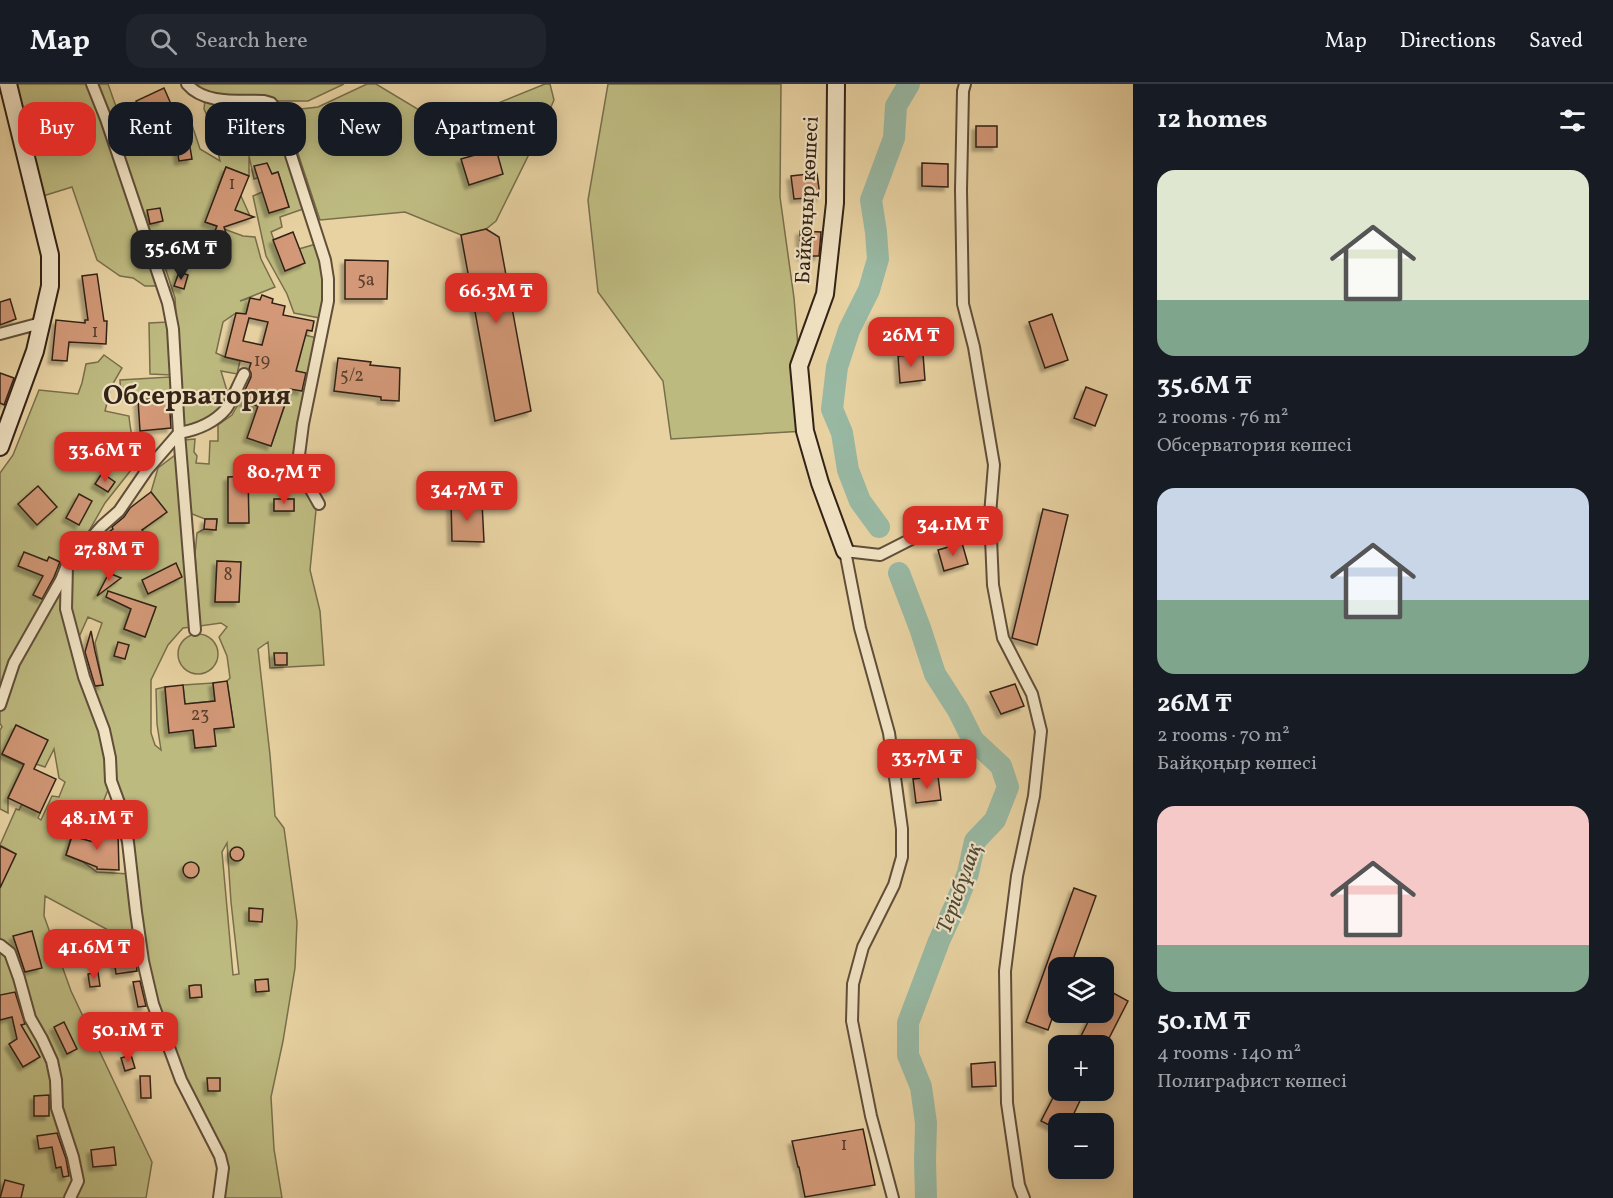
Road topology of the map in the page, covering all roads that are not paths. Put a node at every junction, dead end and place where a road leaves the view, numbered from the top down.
1 (8, 84) edge
2 (92, 84) edge
3 (187, 84) edge
4 (836, 84) edge
5 (965, 84) edge
6 (42, 323) junction
7 (0, 334) edge
8 (244, 374) dead end
9 (179, 433) junction
10 (0, 447) edge
11 (319, 504) dead end
12 (990, 515) junction
13 (845, 551) junction
14 (67, 565) junction
15 (195, 630) dead end
16 (0, 705) edge
17 (0, 945) edge
18 (70, 1198) edge
19 (219, 1198) edge
20 (893, 1198) edge
21 (1024, 1198) edge

1 - 6 street
2 - 9 street
3 - 11 street
4 - 13 street, Байқоңыр көшесі
5 - 12 street
6 - 7 street
6 - 10 street
8 - 9 street
9 - 14 street
9 - 15 street
12 - 13 street
12 - 21 street
13 - 20 street, Байқоңыр көшесі
14 - 16 street
14 - 19 street
17 - 18 street

